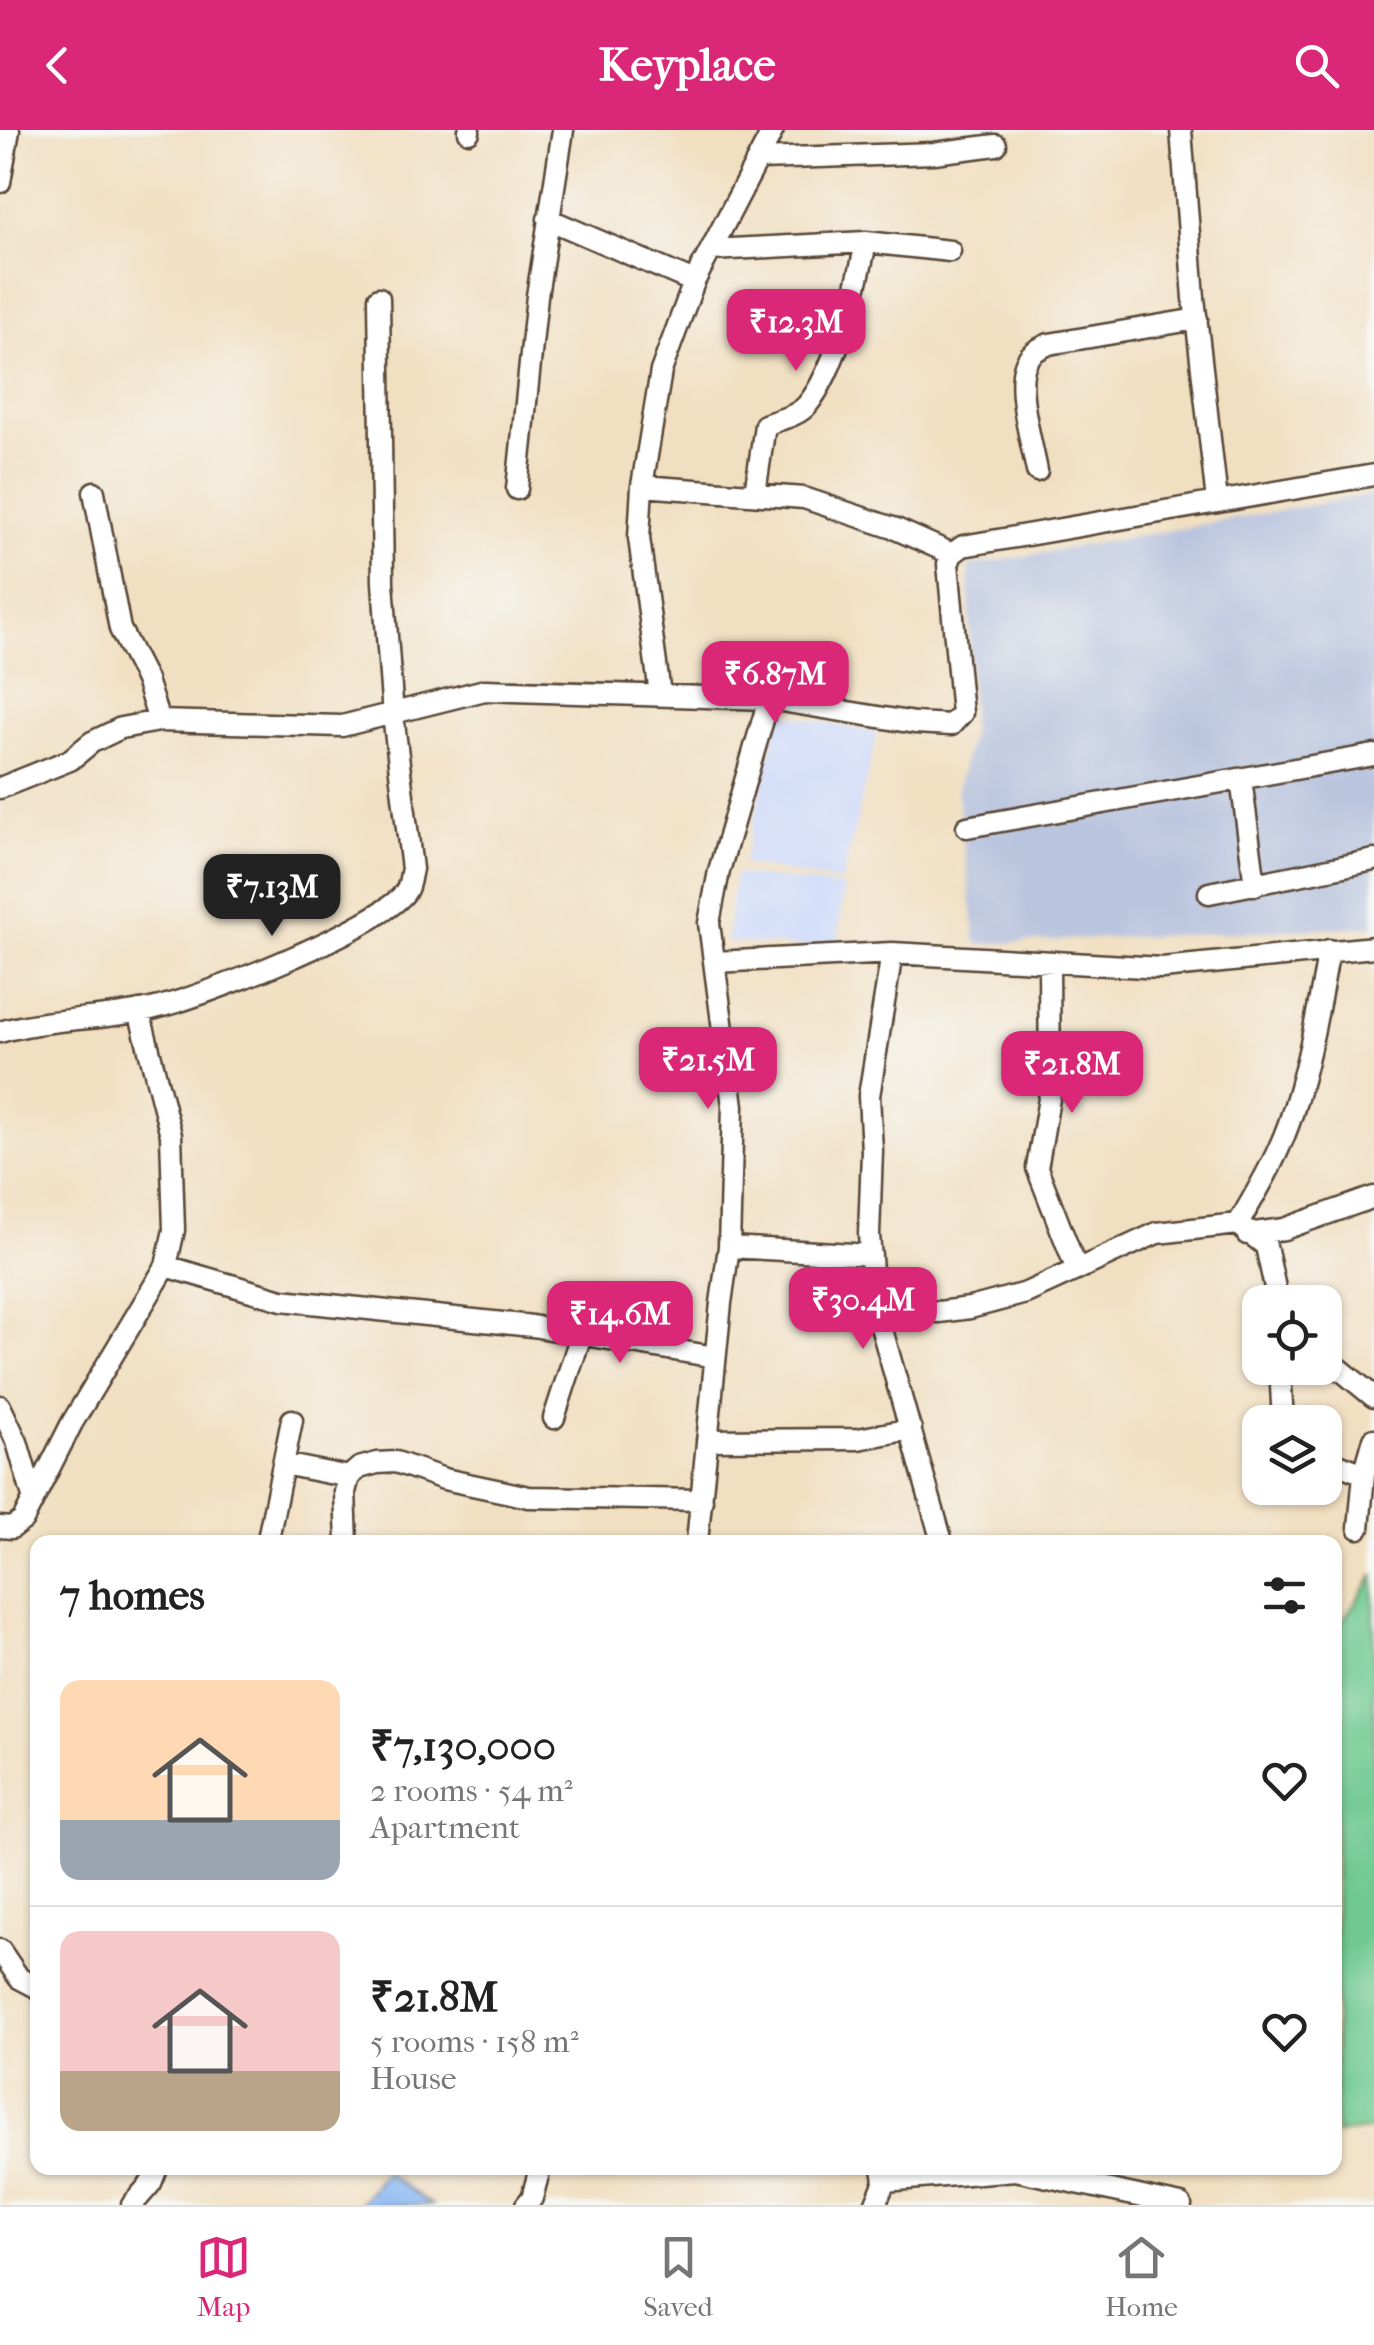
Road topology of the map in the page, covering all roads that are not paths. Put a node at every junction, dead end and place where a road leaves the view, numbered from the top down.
1 (9, 130) edge
2 (563, 130) edge
3 (773, 130) edge
4 (1180, 130) edge
5 (996, 144) dead end
6 (760, 159) junction
7 (0, 182) edge
8 (548, 219) junction
9 (866, 242) junction
10 (711, 250) junction
11 (950, 250) dead end
12 (694, 282) junction
13 (379, 298) dead end
14 (1197, 319) junction
15 (1037, 472) dead end
16 (1374, 475) edge
17 (642, 486) junction
18 (517, 490) dead end
19 (94, 492) dead end
20 (755, 492) junction
21 (1217, 500) junction
22 (952, 554) junction
23 (660, 694) junction
24 (769, 700) junction
25 (393, 715) junction
26 (159, 720) junction
27 (1374, 755) edge
28 (1241, 779) junction
29 (0, 788) edge
30 (967, 827) dead end
31 (1374, 860) edge
32 (1254, 885) junction
33 (1209, 893) dead end
34 (1374, 947) edge
35 (1329, 950) junction
36 (892, 953) junction
37 (714, 962) junction
38 (1049, 964) junction
39 (138, 1011) junction
40 (0, 1032) edge
41 (1374, 1197) edge
42 (1243, 1229) junction
43 (730, 1247) junction
44 (870, 1255) junction
45 (166, 1266) junction
46 (1077, 1270) junction
47 (1274, 1285) edge
48 (875, 1305) junction
49 (581, 1334) junction
50 (716, 1357) junction
51 (1342, 1371) edge
52 (1374, 1397) edge
53 (0, 1406) edge
54 (554, 1418) dead end
55 (292, 1420) dead end
56 (911, 1429) junction
57 (1374, 1439) edge
58 (707, 1440) junction
59 (8, 1445) edge
60 (283, 1464) junction
61 (1342, 1466) edge
62 (1364, 1474) junction
63 (349, 1478) junction
64 (34, 1497) junction
65 (702, 1500) junction
66 (0, 1527) edge
67 (1358, 1528) dead end
68 (269, 1534) dead end
69 (347, 1535) edge
70 (698, 1535) edge
71 (940, 1535) edge
72 (0, 1950) edge
73 (30, 1984) edge
74 (154, 2175) edge
75 (538, 2175) edge
76 (884, 2175) edge
77 (1036, 2175) edge
78 (1118, 2198) edge
79 (132, 2205) edge
80 (526, 2205) edge
81 (874, 2205) edge
82 (1180, 2205) edge

1 - 7 street
2 - 8 street
3 - 6 street
4 - 14 street
5 - 6 street
6 - 10 street
8 - 12 street
8 - 18 street
9 - 10 street
9 - 11 street
9 - 20 street
10 - 12 street
12 - 17 street
13 - 25 street
14 - 15 street
14 - 21 street
16 - 21 street
17 - 20 street
17 - 23 street
19 - 26 street
20 - 22 street
21 - 22 street
22 - 24 street
23 - 24 street
23 - 25 street
24 - 37 street
25 - 26 street
25 - 39 street
26 - 29 street
27 - 28 street
28 - 30 street
28 - 32 street
31 - 32 street
32 - 33 street
34 - 35 street
35 - 38 street
35 - 42 street
36 - 37 street
36 - 38 street
36 - 44 street
37 - 43 street
38 - 46 street
39 - 40 street
39 - 45 street
41 - 42 street
42 - 46 street
42 - 47 street
43 - 44 street
43 - 50 street
44 - 48 street
45 - 49 street
45 - 64 street
46 - 48 street
48 - 56 street
49 - 50 street
49 - 54 street
50 - 58 street
51 - 52 street
53 - 59 street
55 - 60 street
56 - 58 street
56 - 71 street
57 - 62 street
58 - 65 street
59 - 64 street
60 - 63 street
60 - 68 street
61 - 62 street
62 - 67 street
63 - 65 street
63 - 69 street
64 - 66 street
65 - 70 street
72 - 73 street
74 - 79 street
75 - 80 street
76 - 81 street
77 - 78 street
78 - 82 street

